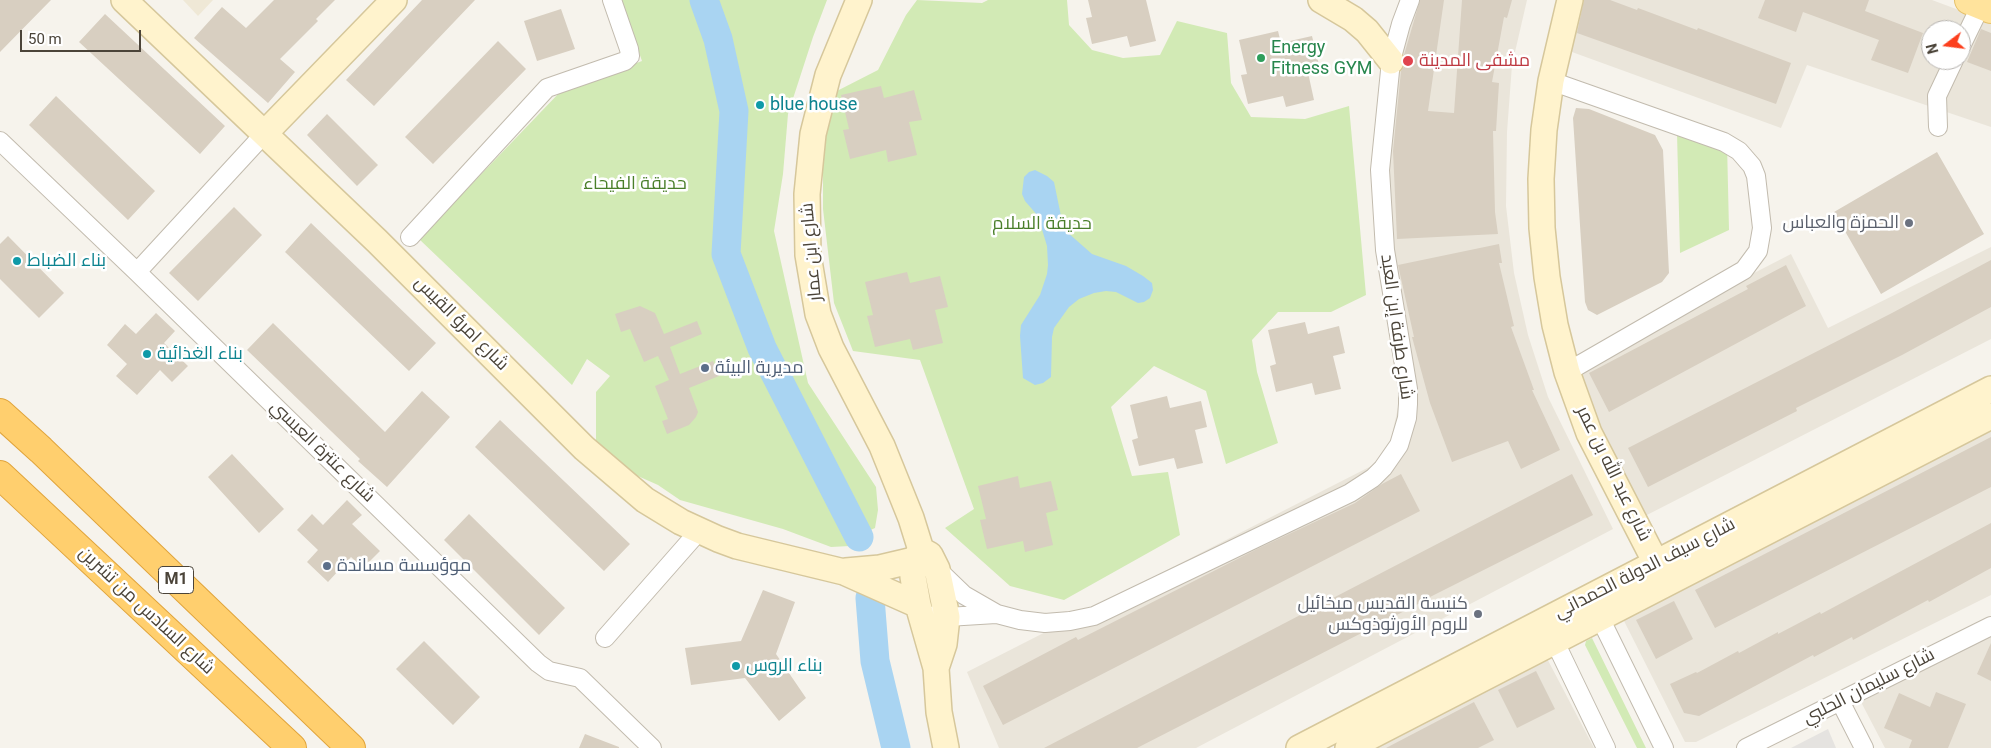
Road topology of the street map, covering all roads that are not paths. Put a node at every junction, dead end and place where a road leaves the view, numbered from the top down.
1 (124, 0) edge
2 (394, 0) edge
3 (612, 0) edge
4 (859, 0) edge
5 (1321, 0) edge
6 (1410, 0) edge
7 (1570, 0) edge
8 (1980, 4) edge
9 (1971, 24) edge
10 (1391, 61) junction
11 (1949, 70) edge
12 (1551, 81) junction
13 (1938, 127) dead end
14 (265, 133) junction
15 (0, 141) edge
16 (410, 237) dead end
17 (137, 272) junction
18 (1567, 372) junction
19 (1991, 389) edge
20 (0, 413) edge
21 (1991, 416) edge
22 (0, 475) edge
23 (699, 532) junction
24 (918, 555) junction
25 (1656, 563) junction
26 (937, 569) junction
27 (844, 572) junction
28 (918, 605) junction
29 (997, 614) junction
30 (947, 617) junction
31 (1600, 618) junction
32 (1991, 626) edge
33 (605, 638) dead end
34 (1555, 642) junction
35 (936, 668) junction
36 (1840, 701) junction
37 (292, 748) edge
38 (351, 748) edge
39 (652, 748) edge
40 (946, 748) edge
41 (1299, 748) edge
42 (1348, 748) edge
43 (1606, 748) edge
44 (1664, 748) edge
45 (1746, 748) edge
46 (1864, 748) edge

1 - 14 street, شارع امرؤ القيس
2 - 14 street
3 - 16 street
4 - 24 street, شارع ابن عمار
5 - 10 street
6 - 10 street, شارع طرفة إبن العبد
7 - 12 street, شارع عبد الله بن عمر
8 - 9 street
10 - 29 street, شارع طرفة إبن العبد
11 - 13 street
12 - 18 street, شارع عبد الله بن عمر
12 - 18 street
14 - 17 street
14 - 23 street, شارع امرؤ القيس
15 - 17 street, شارع عنترة العبسي
17 - 39 street, شارع عنترة العبسي
18 - 25 street, شارع عبد الله بن عمر
19 - 25 street, شارع سيف الدولة الحمداني
20 - 38 highway, M1
21 - 31 street, شارع سيف الدولة الحمداني
22 - 37 highway, شارع السادس من تشرين / M1
23 - 27 street, شارع امرؤ القيس
23 - 33 street
24 - 26 street, شارع ابن عمار
24 - 27 street
24 - 28 street, شارع ابن عمار
25 - 41 street, شارع سيف الدولة الحمداني
26 - 29 street, شارع طرفة إبن العبد
26 - 30 street, شارع ابن عمار
27 - 28 street
28 - 30 street, شارع طرفة إبن العبد
28 - 35 street, شارع ابن عمار
29 - 30 street, شارع طرفة إبن العبد
30 - 35 street, شارع ابن عمار
31 - 34 street, شارع سيف الدولة الحمداني
31 - 44 street
32 - 36 street, شارع سليمان الحلبي
34 - 42 street, شارع سيف الدولة الحمداني
34 - 43 street
35 - 40 street, شارع ابن عمار
36 - 45 street, شارع سليمان الحلبي
36 - 46 street

